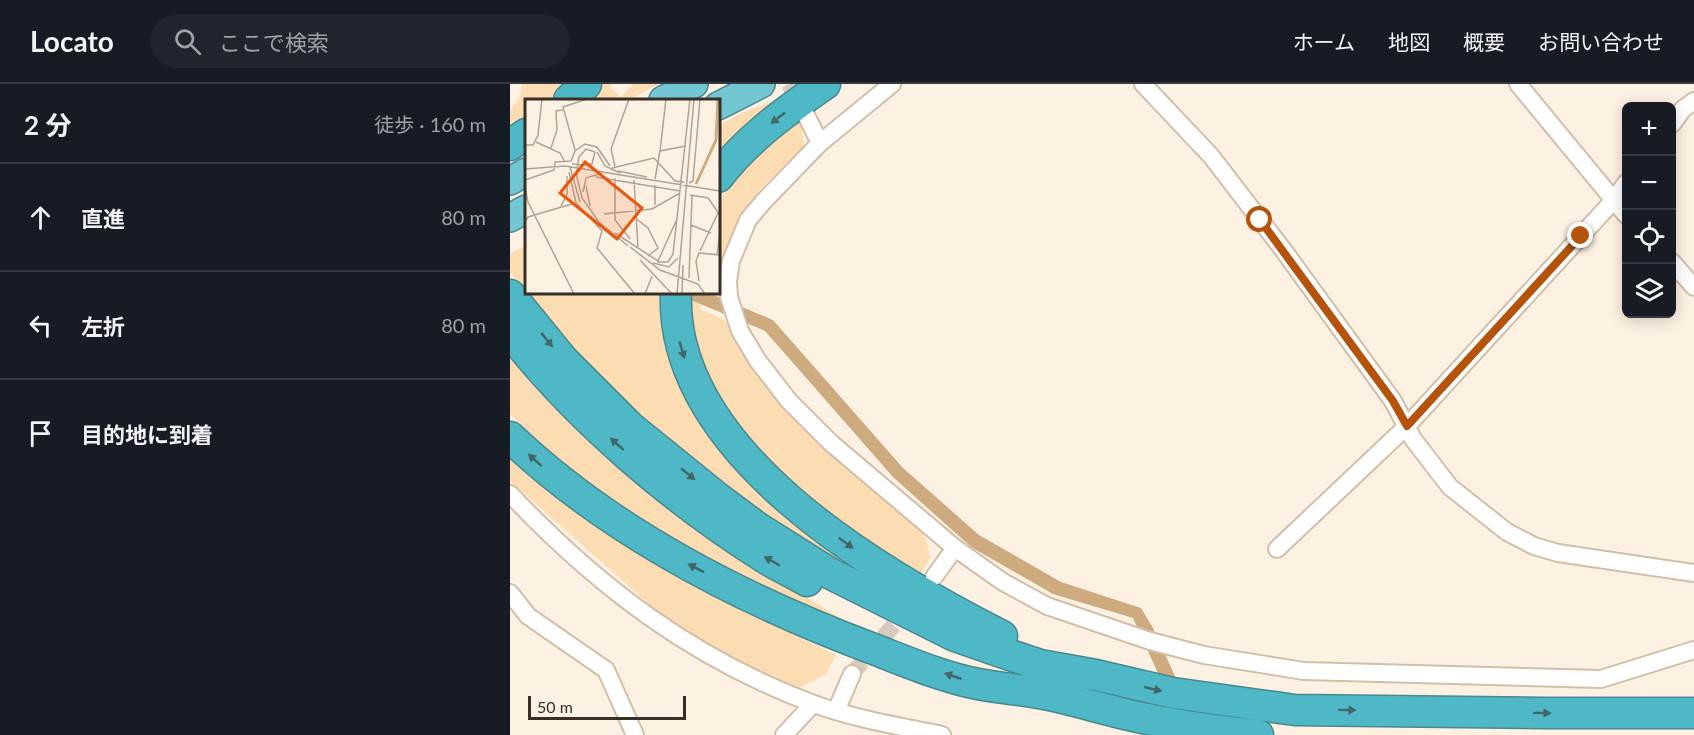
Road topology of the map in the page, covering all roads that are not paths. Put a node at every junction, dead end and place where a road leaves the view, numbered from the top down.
1 (586, 84) edge
2 (694, 84) edge
3 (761, 84) edge
4 (825, 84) edge
5 (892, 84) edge
6 (1143, 84) edge
7 (1518, 84) edge
8 (570, 99) edge
9 (665, 99) edge
10 (1694, 101) edge
11 (720, 105) edge
12 (806, 115) tunnel mouth
13 (1676, 118) edge
14 (525, 135) edge
15 (820, 143) junction
16 (510, 145) edge
17 (525, 173) edge
18 (720, 175) edge
19 (510, 181) edge
20 (1622, 189) edge
21 (1613, 201) junction
22 (525, 209) edge
23 (1622, 210) edge
24 (510, 218) edge
25 (1673, 264) edge
26 (1693, 285) edge
27 (676, 294) edge
28 (510, 295) edge
29 (510, 332) edge
30 (1407, 426) junction
31 (510, 436) edge
32 (510, 494) edge
33 (955, 548) junction
34 (1277, 549) dead end
35 (1694, 573) edge
36 (934, 577) dead end
37 (510, 593) edge
38 (1694, 650) edge
39 (852, 674) tunnel mouth
40 (1096, 675) junction
41 (1051, 695) junction
42 (813, 704) junction
43 (836, 711) junction
44 (1694, 712) edge
45 (635, 735) edge
46 (784, 735) edge
47 (942, 735) edge
48 (1258, 735) edge

1 - 8 highway
2 - 9 highway
3 - 11 highway
4 -> 18 highway
5 - 15 street
6 - 30 street
7 - 21 street
10 - 13 street
12 - 15 street
14 - 16 highway
15 - 33 street
17 - 19 highway
20 - 21 street
21 - 23 street
21 - 30 street
22 - 24 highway
25 - 26 street
27 -> 40 highway
28 -> 40 highway
41 -> 29 highway
30 - 34 street
30 - 35 street
41 -> 31 highway
32 - 42 street
33 - 36 street
33 - 38 street
37 - 45 street
39 - 43 street
40 -> 44 highway
41 - 48 highway
42 - 43 street
42 - 46 street
43 - 47 street

